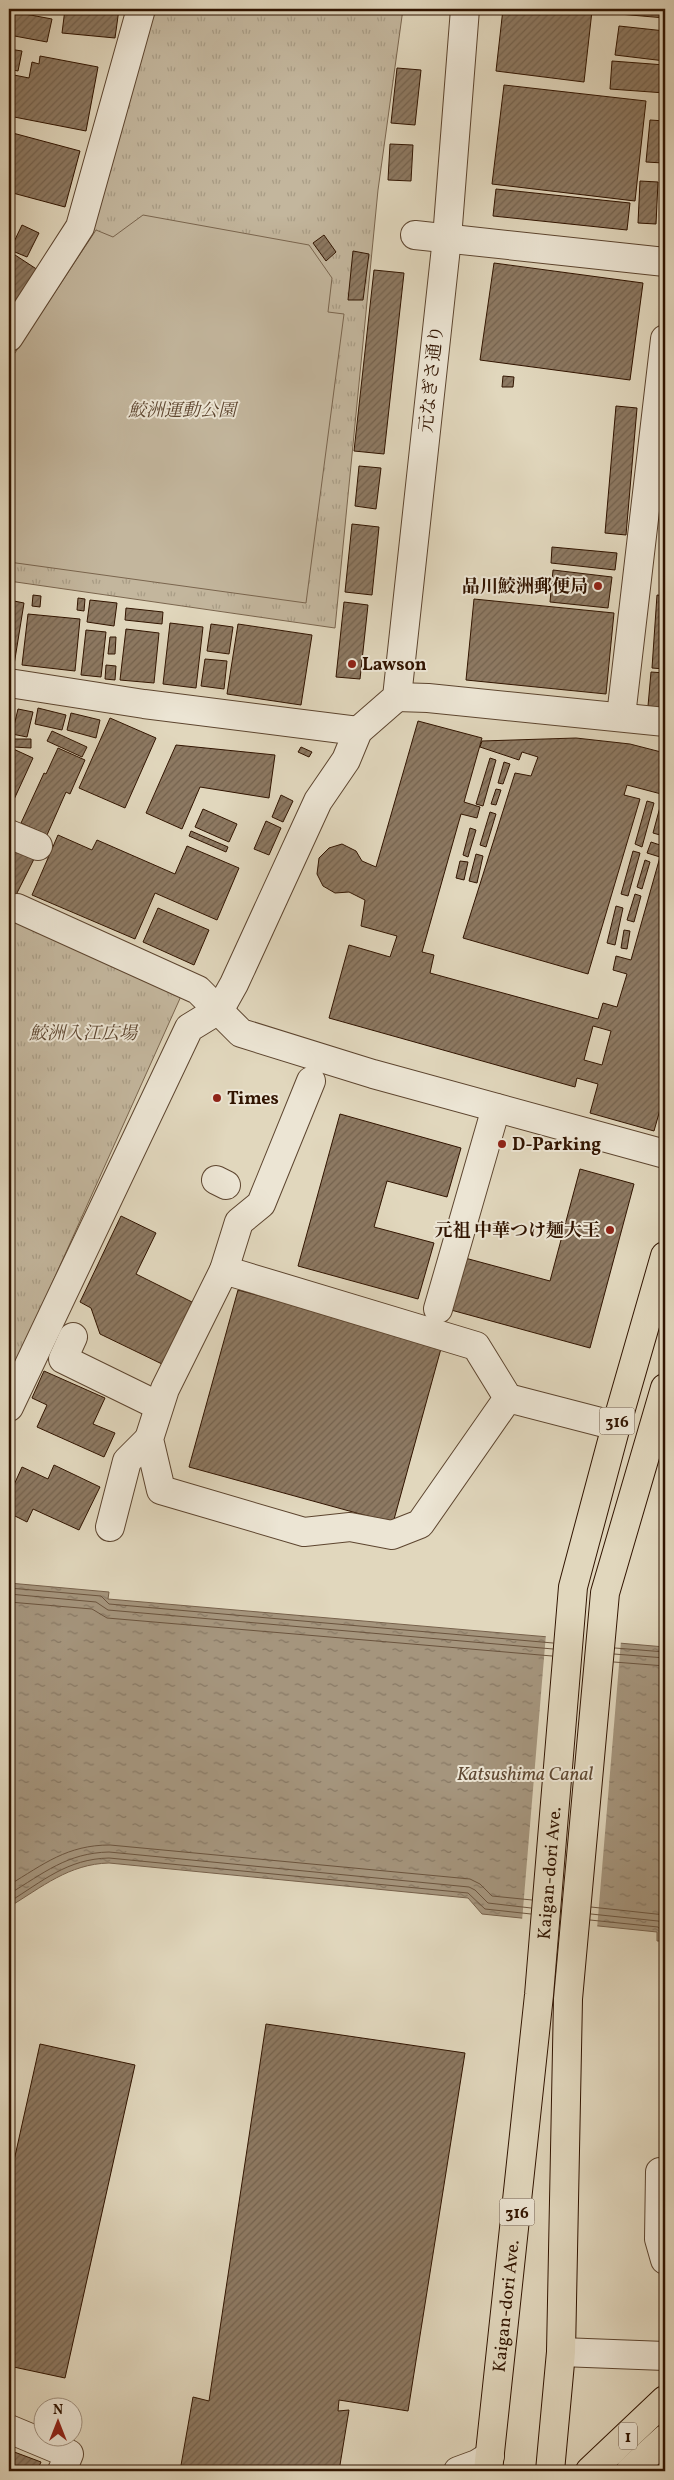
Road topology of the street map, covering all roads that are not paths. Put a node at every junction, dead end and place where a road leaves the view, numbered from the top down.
1 (141, 9) edge
2 (465, 9) edge
3 (415, 235) dead end
4 (447, 238) junction
5 (665, 262) edge
6 (9, 338) edge
7 (665, 339) edge
8 (9, 683) edge
9 (396, 697) junction
10 (621, 716) junction
11 (665, 722) edge
12 (358, 731) junction
13 (9, 834) edge
14 (38, 846) dead end
15 (17, 908) dead end
16 (220, 1009) junction
17 (311, 1081) dead end
18 (496, 1108) junction
19 (665, 1154) edge
20 (665, 1256) edge
21 (224, 1270) junction
22 (438, 1310) dead end
23 (74, 1337) dead end
24 (665, 1388) edge
25 (508, 1398) junction
26 (159, 1406) junction
27 (9, 1407) edge
28 (616, 1426) junction
29 (659, 1434) edge
30 (148, 1439) junction
31 (110, 1527) dead end
32 (665, 2172) edge
33 (665, 2260) edge
34 (561, 2352) junction
35 (665, 2356) edge
36 (665, 2400) edge
37 (9, 2429) edge
38 (665, 2439) edge
39 (489, 2463) edge
40 (62, 2471) edge
41 (458, 2471) edge
42 (550, 2471) edge
43 (566, 2471) edge
44 (590, 2471) edge
45 (630, 2471) edge

1 - 6 street
2 - 4 street, 元なぎさ通り
3 - 4 street
4 - 5 street
4 - 9 street, 元なぎさ通り
7 - 10 street
8 - 12 street
9 - 10 street
9 - 12 street
10 - 11 street
12 - 16 street
13 - 14 street
15 - 16 street
16 - 18 street
16 - 27 street
17 - 21 street
18 - 19 street
18 - 22 street
20 - 28 main road, Kaigan-dori Ave. / 316
21 - 25 street
21 - 26 street
23 - 26 street
24 - 29 main road, Kaigan-dori Ave. / 316
25 - 28 street
25 - 30 street
26 - 30 street
28 - 39 main road, Kaigan-dori Ave. / 316
29 - 34 main road, Kaigan-dori Ave. / 316
30 - 31 street
32 - 33 street
34 - 35 street
34 - 42 main road, Kaigan-dori Ave. / 316
34 - 43 main road
36 - 44 main road, 1
37 - 40 street
38 - 45 main road, 1
39 - 41 street

